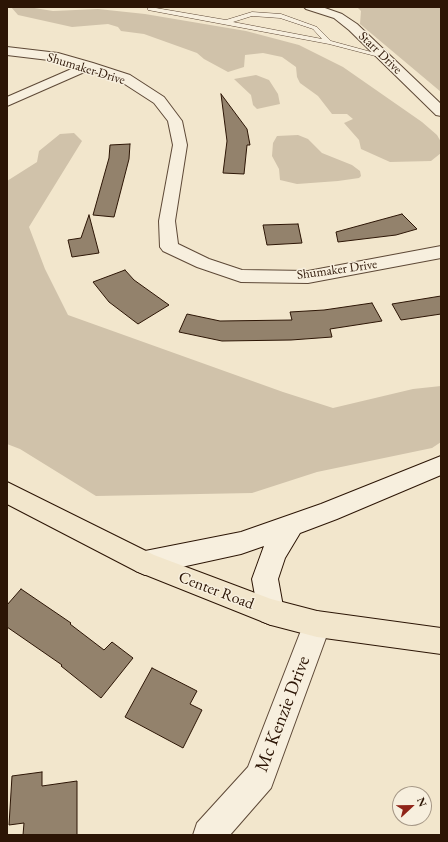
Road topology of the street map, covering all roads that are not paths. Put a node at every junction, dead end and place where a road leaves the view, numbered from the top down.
1 (310, 7) edge
2 (150, 9) dead end
3 (226, 22) junction
4 (329, 42) junction
5 (7, 51) edge
6 (383, 56) junction
7 (88, 66) junction
8 (7, 102) edge
9 (441, 112) edge
10 (441, 252) edge
11 (441, 464) edge
12 (7, 492) edge
13 (291, 525) junction
14 (145, 563) junction
15 (271, 612) junction
16 (317, 624) junction
17 (441, 641) edge
18 (209, 835) edge

1 - 6 street, Starr Drive
2 - 3 lane
3 - 4 lane
3 - 4 lane
4 - 6 lane
5 - 7 street, Shumaker Drive
6 - 9 street, Starr Drive
7 - 8 street
7 - 10 street, Shumaker Drive
11 - 13 street
12 - 14 main road, Center Road
13 - 14 street
13 - 15 street
14 - 15 main road, Center Road
15 - 16 main road, Center Road
16 - 17 main road, Center Road
16 - 18 street, Mc Kenzie Drive

